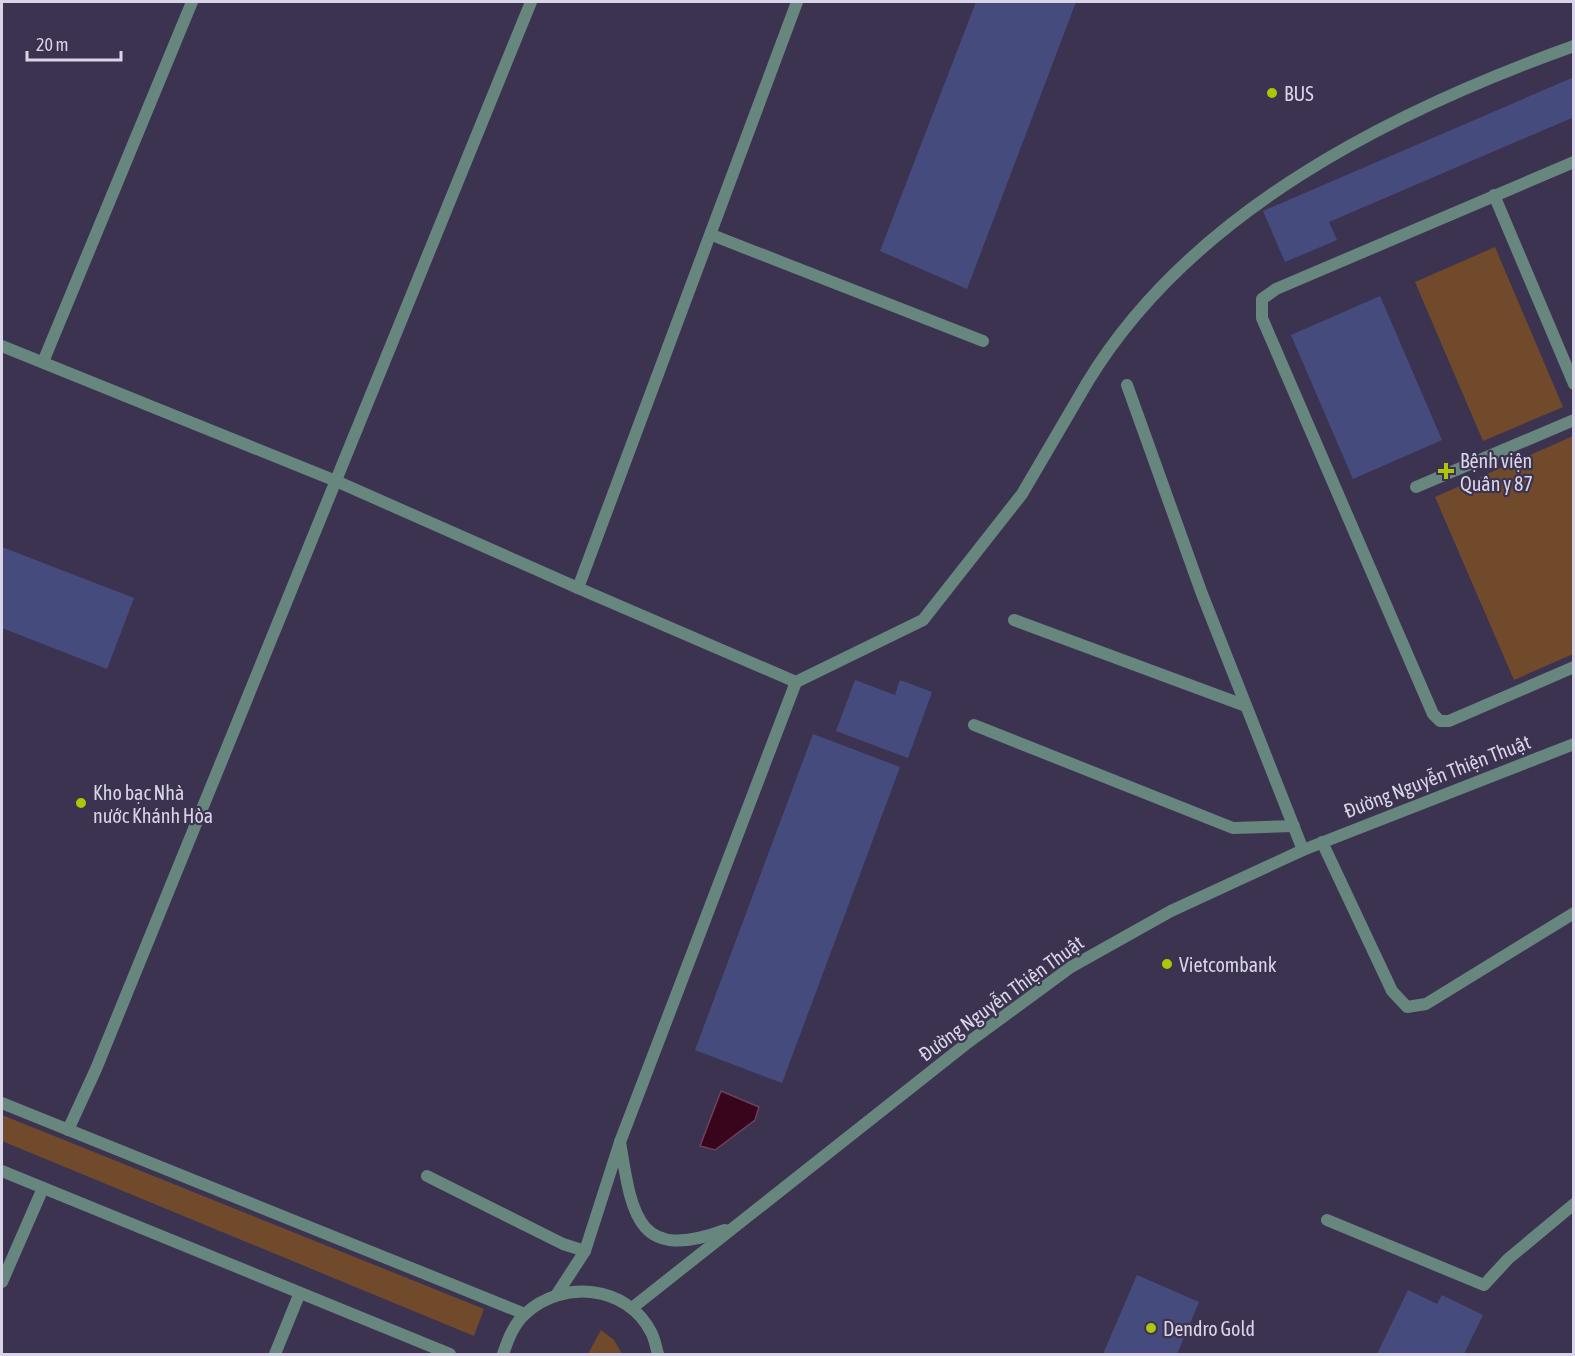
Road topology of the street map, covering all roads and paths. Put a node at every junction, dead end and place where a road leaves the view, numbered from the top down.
1 (192, 2) edge
2 (531, 2) edge
3 (797, 2) edge
4 (1574, 46) edge
5 (1574, 162) edge
6 (1494, 195) junction
7 (712, 235) junction
8 (982, 341) dead end
9 (2, 346) edge
10 (43, 362) junction
11 (1574, 384) edge
12 (1127, 385) dead end
13 (1574, 420) edge
14 (336, 481) junction
15 (1416, 487) dead end
16 (578, 588) junction
17 (1014, 620) dead end
18 (1574, 667) edge
19 (796, 682) junction
20 (1246, 706) junction
21 (974, 725) dead end
22 (1574, 744) edge
23 (1294, 826) junction
24 (1322, 842) junction
25 (1303, 850) junction
26 (1574, 913) edge
27 (2, 1103) edge
28 (68, 1130) junction
29 (620, 1142) junction
30 (2, 1171) edge
31 (427, 1176) dead end
32 (43, 1188) junction
33 (1574, 1204) edge
34 (1327, 1220) dead end
35 (734, 1227) junction
36 (585, 1251) junction
37 (2, 1282) edge
38 (558, 1294) junction
39 (299, 1295) junction
40 (632, 1308) junction
41 (525, 1314) junction
42 (275, 1354) edge
43 (450, 1354) edge
44 (503, 1354) edge
45 (658, 1354) edge

1 - 10 street
2 - 14 street
3 - 7 street
4 - 19 street
5 - 6 street
6 - 11 street
6 - 18 street
7 - 8 street
7 - 16 street
9 - 10 street
10 - 14 street
12 - 20 street
13 - 15 street
14 - 16 street
14 - 28 street
16 - 19 street
17 - 20 street
19 - 29 street
20 - 23 street
21 - 23 street
22 - 24 street, Đường Nguyễn Thiện Thuật
23 - 25 street
24 - 25 street, Đường Nguyễn Thiện Thuật
24 - 26 street
25 - 35 street, Đường Nguyễn Thiện Thuật
27 - 28 street
28 - 41 street
29 - 35 street
29 - 36 street
30 - 32 street
31 - 36 street
32 - 37 street
32 - 39 street
33 - 34 street
35 - 40 street, Đường Nguyễn Thiện Thuật
36 - 38 street
38 - 40 street
38 - 41 street
39 - 42 street
39 - 43 street
40 - 45 street
41 - 44 street

